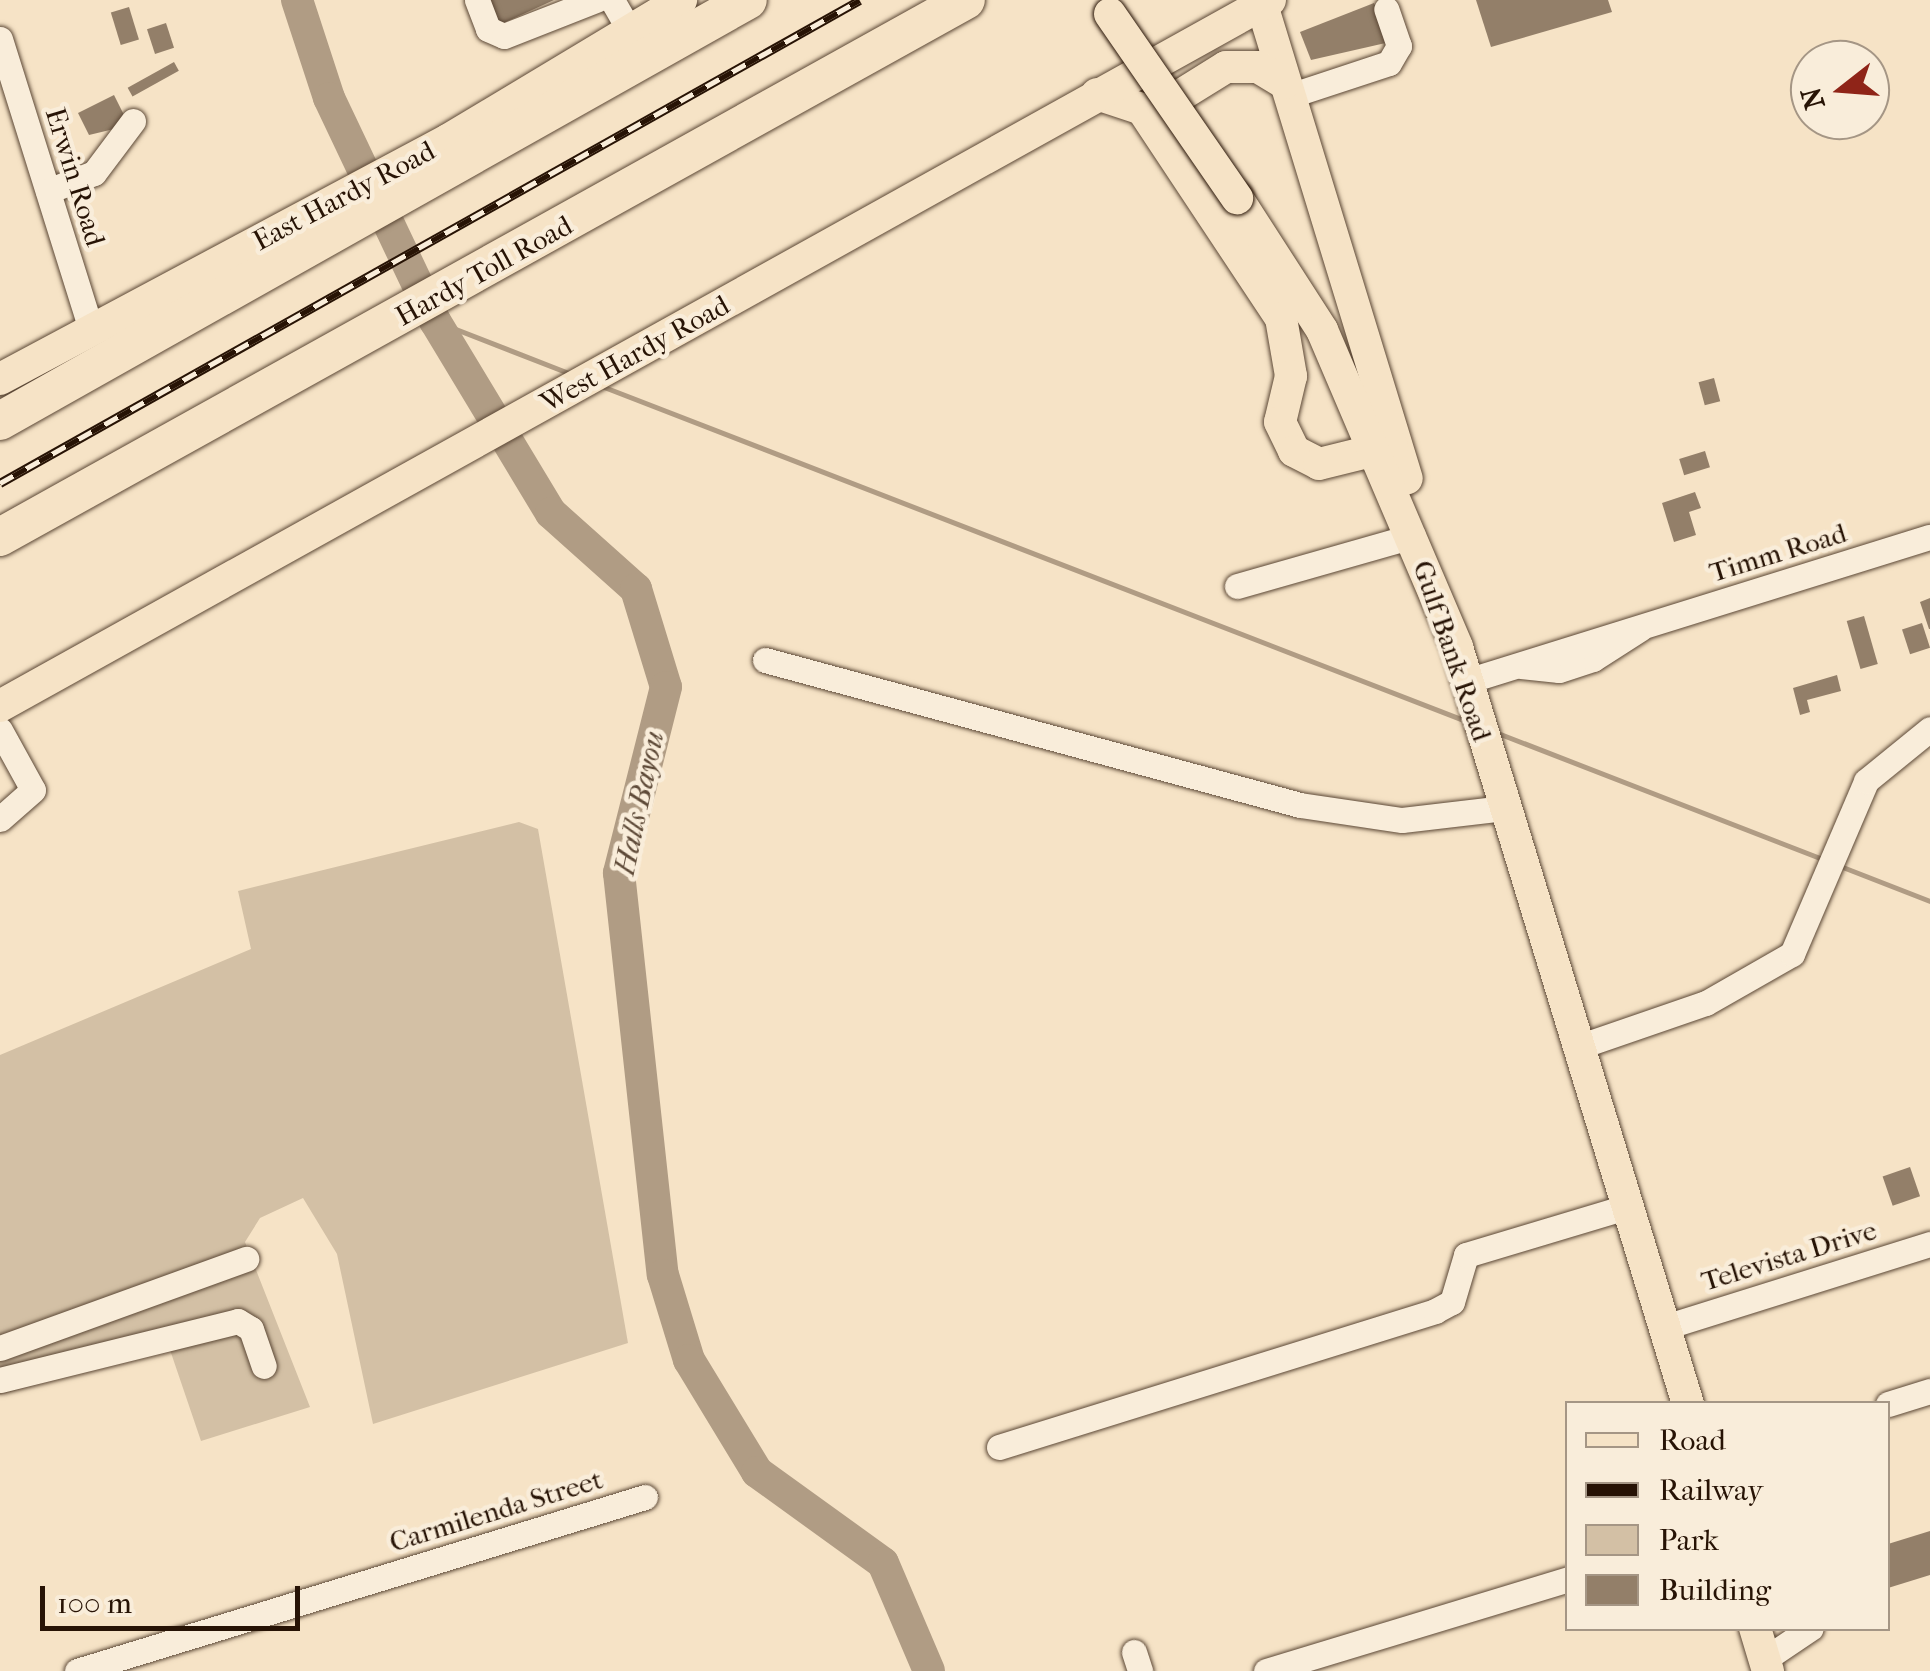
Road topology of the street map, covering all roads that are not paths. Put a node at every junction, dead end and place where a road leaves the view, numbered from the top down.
1 (476, 0) edge
2 (596, 0) edge
3 (612, 0) edge
4 (748, 0) edge
5 (966, 0) edge
6 (672, 2) edge
7 (1266, 2) edge
8 (1105, 7) edge
9 (1386, 10) dead end
10 (630, 31) junction
11 (0, 39) edge
12 (1287, 89) junction
13 (1096, 94) junction
14 (133, 121) dead end
15 (1161, 135) junction
16 (463, 149) junction
17 (48, 192) junction
18 (92, 332) junction
19 (0, 379) edge
20 (0, 419) edge
21 (1386, 448) junction
22 (1412, 536) junction
23 (0, 537) edge
24 (1930, 538) edge
25 (1237, 586) dead end
26 (1457, 648) junction
27 (765, 660) dead end
28 (1469, 689) junction
29 (0, 706) edge
30 (0, 730) edge
31 (1930, 730) edge
32 (1500, 795) junction
33 (0, 819) edge
34 (1578, 1047) junction
35 (1626, 1206) junction
36 (1930, 1244) edge
37 (246, 1259) dead end
38 (1666, 1326) junction
39 (1, 1345) edge
40 (264, 1366) dead end
41 (5, 1378) edge
42 (1930, 1392) edge
43 (1687, 1401) edge
44 (1890, 1403) edge
45 (999, 1447) dead end
46 (645, 1497) dead end
47 (1565, 1580) edge
48 (1805, 1631) edge
49 (1763, 1653) edge
50 (77, 1671) edge
51 (1266, 1671) edge

1 - 2 street
3 - 10 street
4 - 16 highway
5 - 23 highway, Hardy Toll Road
6 - 10 main road, East Hardy Road
7 - 12 main road
7 - 13 main road, West Hardy Road
8 - 21 main road, Gulf Bank Road, bridge
9 - 12 street
10 - 16 main road, East Hardy Road
11 - 17 street, Erwin Road
12 - 15 main road
12 - 21 main road
13 - 15 main road
13 - 29 main road, West Hardy Road
14 - 17 street
15 - 21 main road
16 - 18 main road, East Hardy Road
16 - 20 highway
17 - 18 street, Erwin Road
18 - 19 main road, East Hardy Road
21 - 22 main road, Gulf Bank Road
21 - 26 main road
22 - 25 street
22 - 26 main road, Gulf Bank Road
24 - 28 street, Timm Road
26 - 28 main road, Gulf Bank Road
27 - 32 street
28 - 32 main road, Gulf Bank Road
30 - 33 street
31 - 34 street
32 - 34 main road, Gulf Bank Road
34 - 35 main road, Gulf Bank Road
35 - 38 main road, Gulf Bank Road
35 - 45 street
36 - 38 street, Televista Drive
37 - 39 street
38 - 43 main road, Gulf Bank Road
39 - 41 street
40 - 41 street
42 - 44 street
46 - 50 street, Carmilenda Street
47 - 51 street
48 - 49 street

